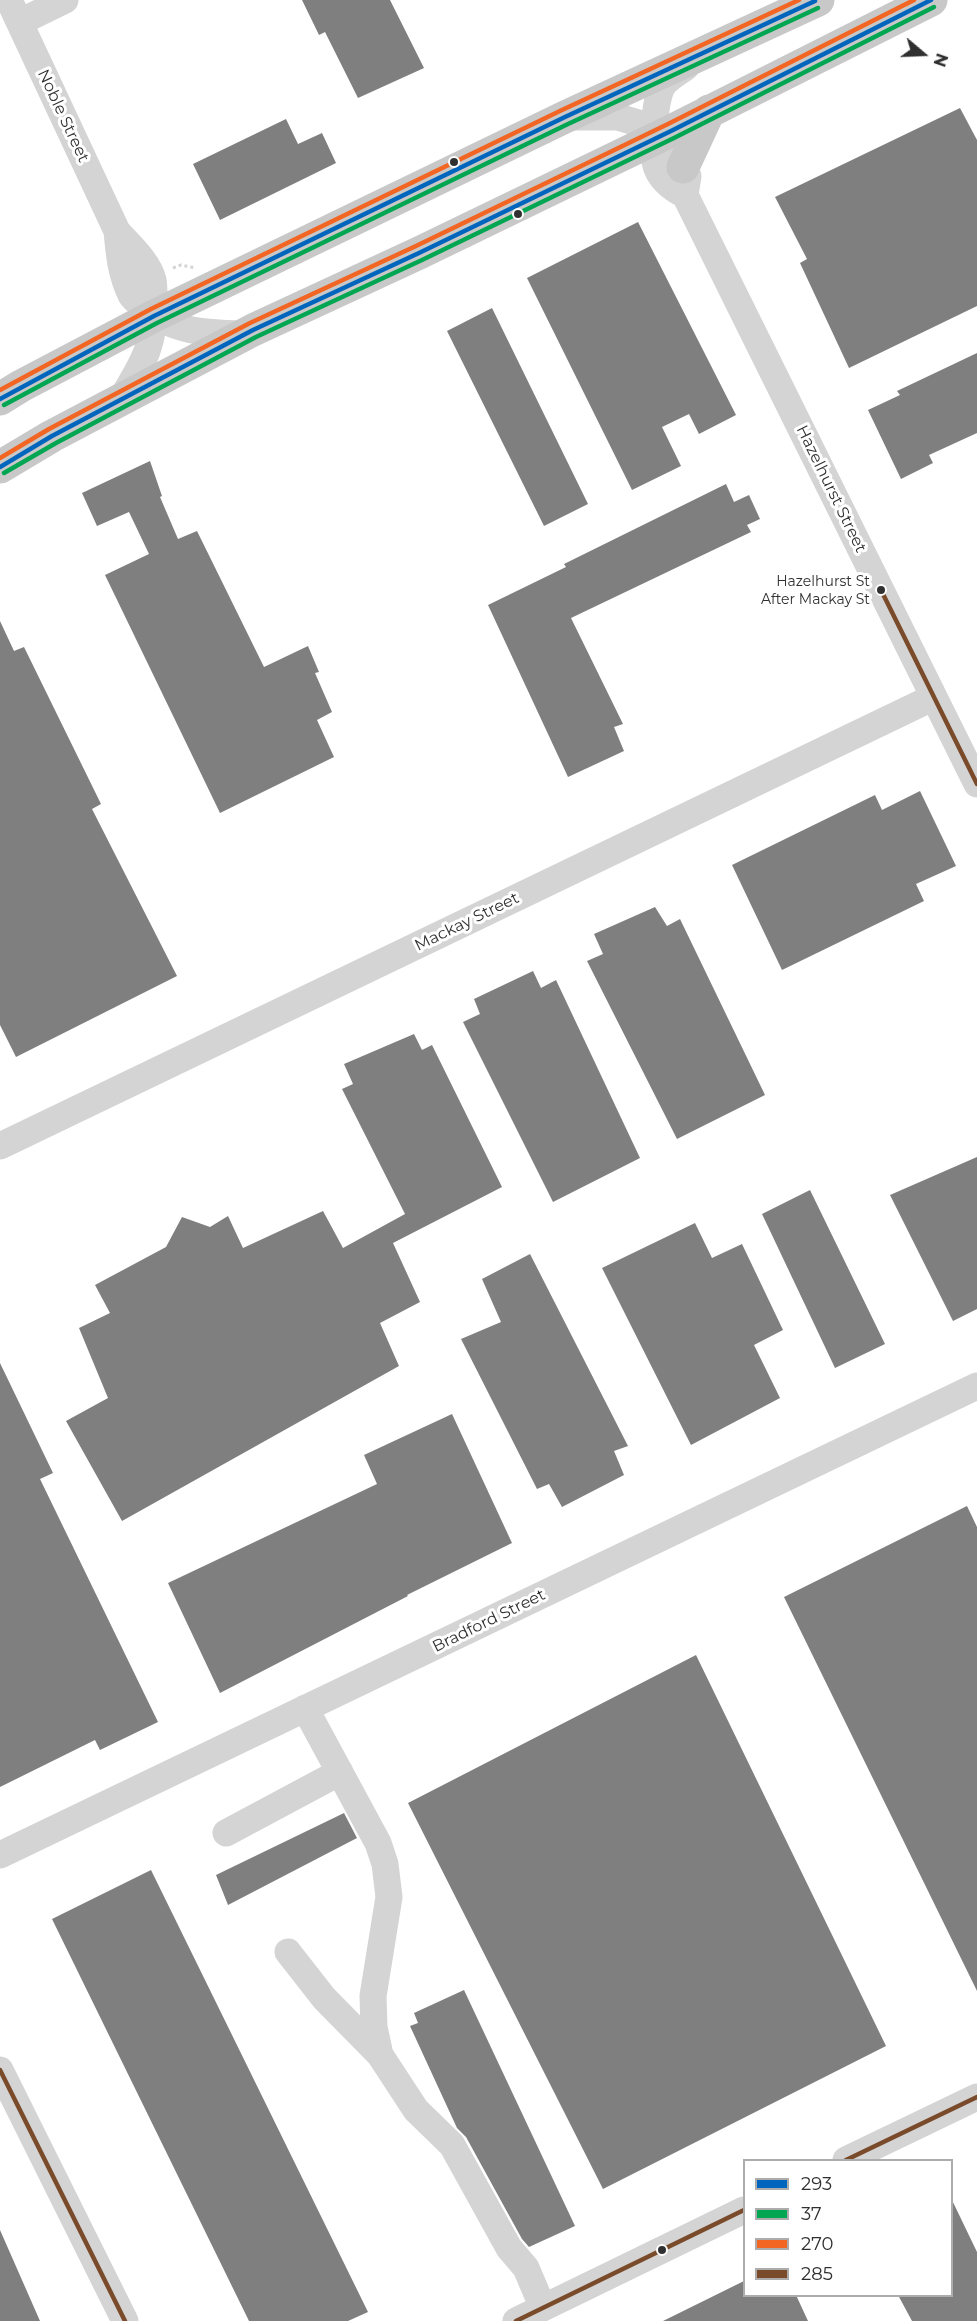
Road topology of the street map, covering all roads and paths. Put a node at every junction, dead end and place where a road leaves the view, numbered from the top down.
1 (65, 0) edge
2 (818, 0) edge
3 (930, 0) edge
4 (15, 11) edge
5 (705, 52) junction
6 (709, 111) junction
7 (565, 117) junction
8 (655, 137) junction
9 (684, 181) junction
10 (154, 316) junction
11 (246, 334) junction
12 (0, 399) edge
13 (123, 399) junction
14 (2, 461) edge
15 (934, 697) junction
16 (977, 784) edge
17 (0, 1146) edge
18 (977, 1386) edge
19 (305, 1708) junction
20 (340, 1772) junction
21 (225, 1833) dead end
22 (0, 1855) edge
23 (288, 1952) dead end
24 (380, 2055) junction
25 (0, 2070) edge
26 (977, 2097) edge
27 (848, 2159) edge
28 (743, 2210) edge
29 (543, 2308) junction
30 (125, 2321) edge
31 (516, 2321) edge

1 - 4 street
2 - 5 main road
3 - 6 main road
4 - 10 street, Noble Street
5 - 7 main road
5 - 8 street
6 - 8 main road
6 - 9 main road
7 - 8 street, Hazelhurst Street
7 - 10 main road
8 - 9 street, Hazelhurst Street
8 - 11 main road
9 - 15 street, Hazelhurst Street
10 - 11 street, Noble Street
10 - 12 main road
10 - 13 street
11 - 13 main road
13 - 14 main road
15 - 16 street, Hazelhurst Street
15 - 17 street, Mackay Street
18 - 19 street, Bradford Street
19 - 20 street
19 - 22 street, Bradford Street
20 - 21 street
20 - 24 street
23 - 24 street
24 - 29 street
25 - 30 street
26 - 27 street
28 - 29 street
29 - 31 street

